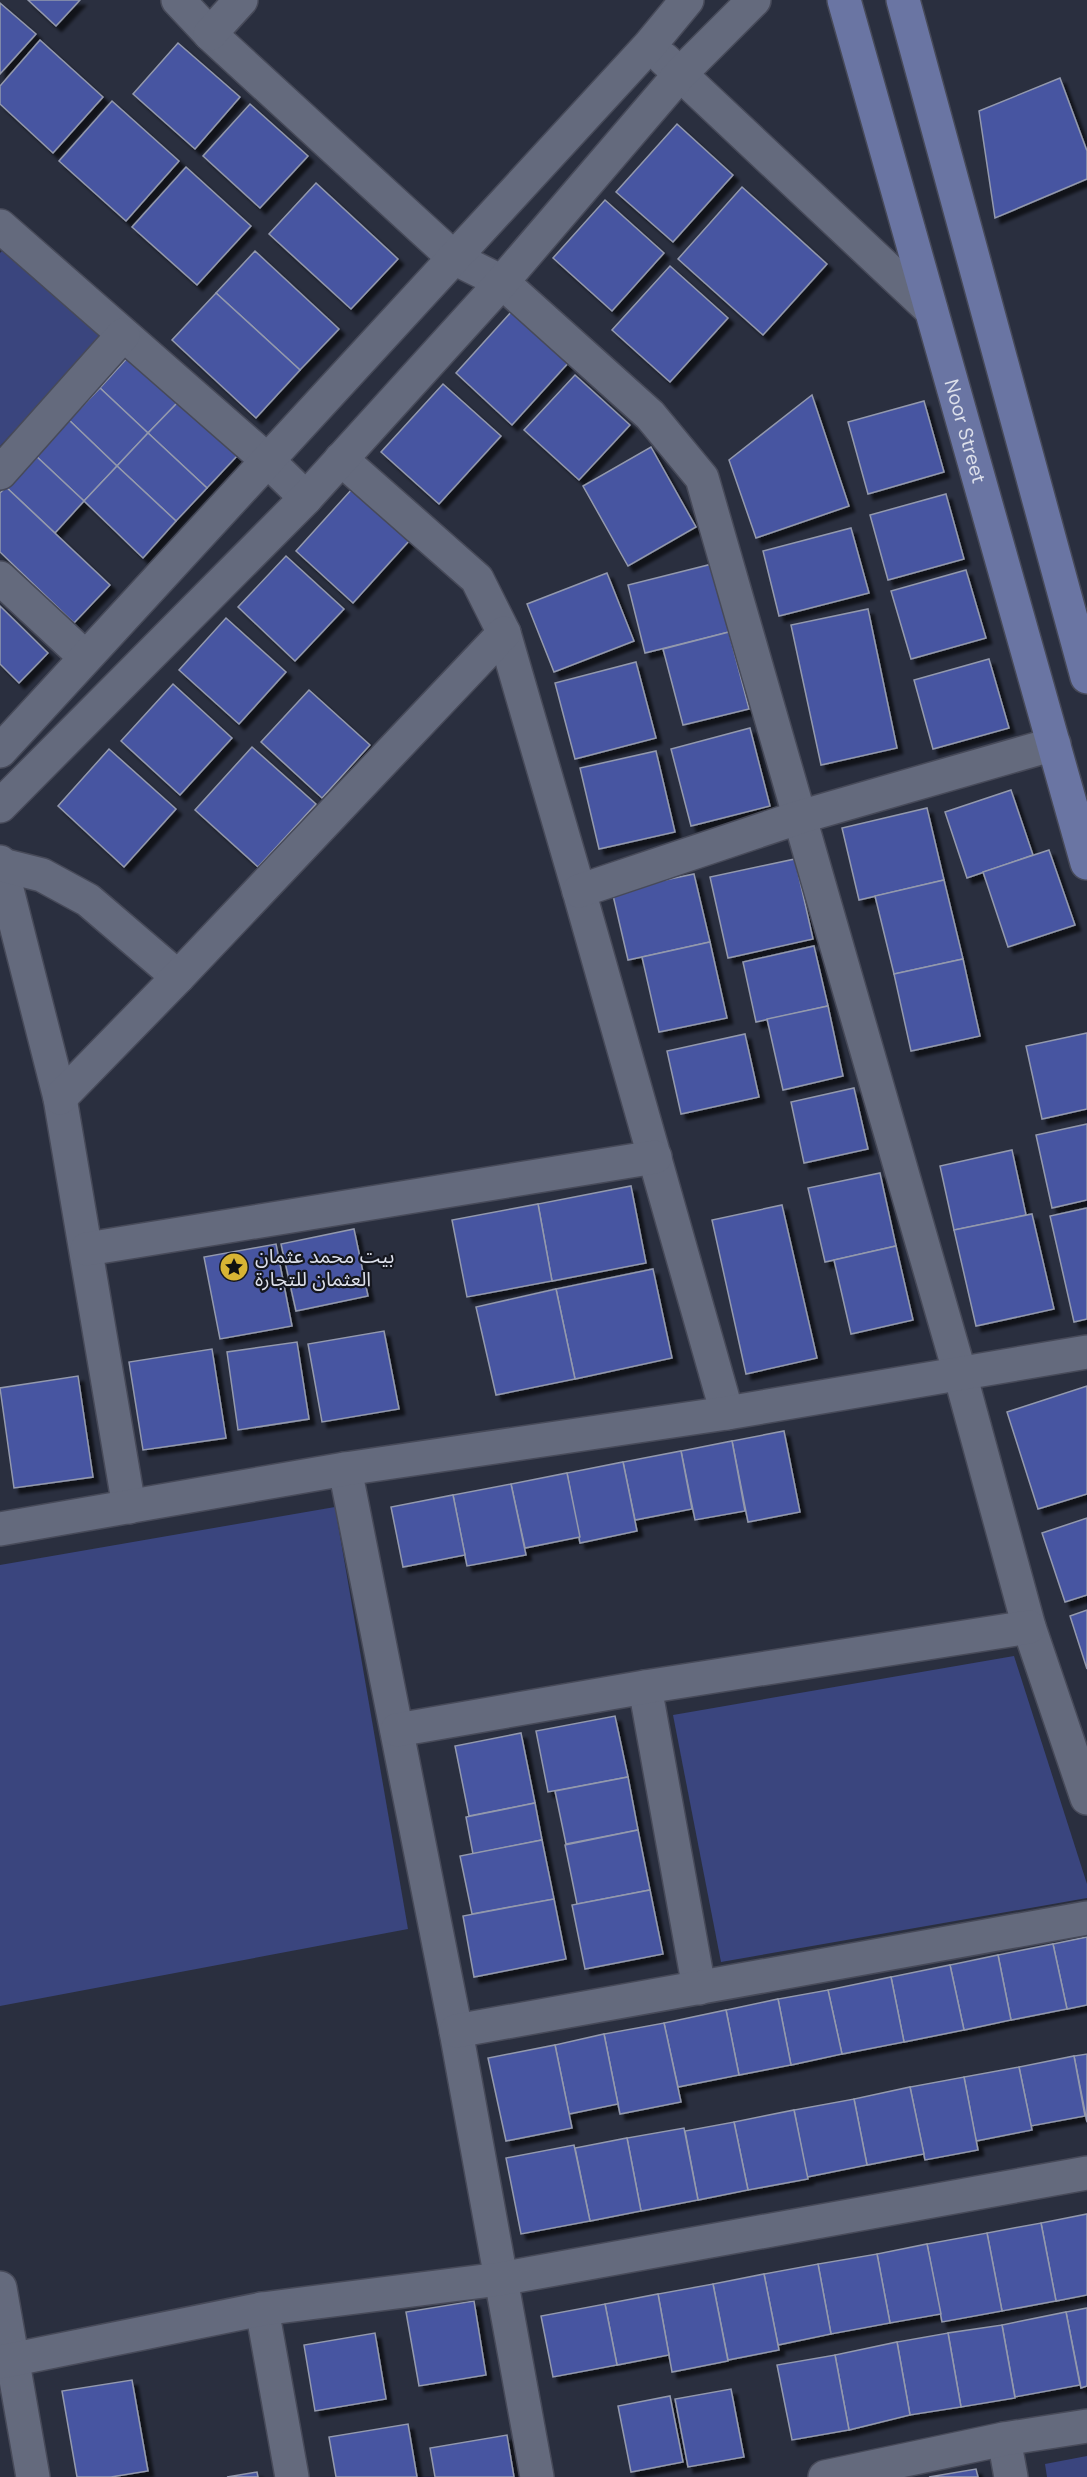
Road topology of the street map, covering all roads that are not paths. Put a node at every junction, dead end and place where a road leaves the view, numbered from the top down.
1 (178, 0) edge
2 (241, 0) edge
3 (687, 0) edge
4 (754, 0) edge
5 (844, 0) edge
6 (903, 0) edge
7 (210, 34) junction
8 (649, 46) junction
9 (681, 73) junction
10 (0, 226) edge
11 (454, 258) junction
12 (502, 282) junction
13 (931, 310) junction
14 (123, 334) junction
15 (340, 459) junction
16 (267, 460) junction
17 (0, 473) edge
18 (306, 498) junction
19 (0, 578) edge
20 (504, 633) junction
21 (85, 657) junction
22 (1087, 677) edge
23 (1054, 744) junction
24 (0, 751) edge
25 (0, 806) edge
26 (800, 817) junction
27 (1087, 863) edge
28 (1, 864) edge
29 (579, 891) junction
30 (178, 977) junction
31 (60, 1098) junction
32 (655, 1157) junction
33 (87, 1249) junction
34 (1087, 1352) edge
35 (960, 1374) junction
36 (727, 1413) junction
37 (345, 1469) junction
38 (129, 1507) junction
39 (0, 1529) edge
40 (1029, 1627) junction
41 (645, 1687) junction
42 (397, 1730) junction
43 (1087, 1798) edge
44 (1087, 1918) edge
45 (699, 1988) junction
46 (456, 2031) junction
47 (1087, 2173) edge
48 (500, 2279) junction
49 (0, 2288) edge
50 (262, 2309) junction
51 (6, 2361) edge
52 (1087, 2426) edge
53 (1004, 2439) junction
54 (33, 2477) edge
55 (292, 2477) edge
56 (537, 2477) edge
57 (825, 2477) edge
58 (1011, 2477) edge

1 - 7 street
2 - 7 street
3 - 8 street
4 - 9 street
5 - 13 main road, Noor Street
6 - 22 main road
7 - 11 street
8 - 9 street
8 - 11 street
9 - 12 street
9 - 13 street
10 - 14 street
11 - 12 street
11 - 16 street
12 - 15 street
12 - 26 street
13 - 23 main road, Noor Street
14 - 16 street
14 - 17 street
15 - 18 street
15 - 20 street
16 - 18 street
16 - 21 street
18 - 25 street
19 - 21 street
20 - 29 street
20 - 30 street
21 - 24 street
23 - 26 street
23 - 27 main road, Noor Street
26 - 29 street
26 - 35 street
28 - 30 street
28 - 31 street
29 - 32 street
30 - 31 street
31 - 33 street
32 - 33 street
32 - 36 street
33 - 38 street
34 - 35 street
35 - 36 street
35 - 40 street
36 - 37 street
37 - 38 street
37 - 42 street
38 - 39 street
40 - 41 street
40 - 43 street
41 - 42 street
41 - 45 street
42 - 46 street
44 - 45 street
45 - 46 street
46 - 48 street
47 - 48 street
48 - 50 street
48 - 56 street
49 - 51 street
50 - 51 street
50 - 55 street
51 - 54 street
52 - 53 street
53 - 57 street
53 - 58 street

